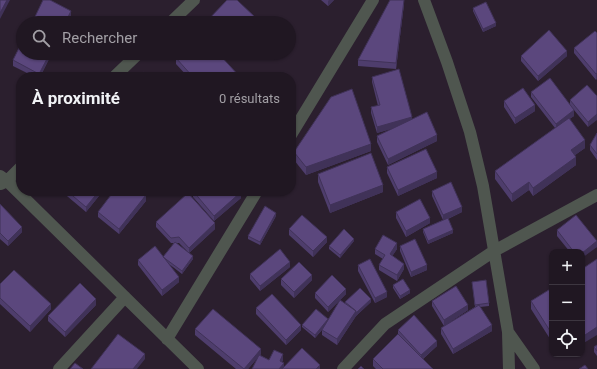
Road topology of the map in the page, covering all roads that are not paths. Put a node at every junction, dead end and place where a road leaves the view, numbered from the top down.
1 (194, 0) edge
2 (374, 0) edge
3 (424, 0) edge
4 (177, 16) edge
5 (132, 60) edge
6 (119, 72) edge
7 (296, 127) edge
8 (16, 170) edge
9 (2, 180) edge
10 (16, 193) edge
11 (597, 195) edge
12 (19, 196) edge
13 (254, 196) edge
14 (494, 251) junction
15 (125, 297) junction
16 (508, 332) junction
17 (167, 339) junction
18 (59, 369) edge
19 (198, 369) edge
20 (343, 369) edge
21 (509, 369) edge
22 (534, 369) edge

1 - 4 street
2 - 7 street
3 - 14 street
5 - 6 street
8 - 9 street
9 - 10 street
11 - 14 street
12 - 15 street
13 - 17 street
14 - 16 street
14 - 20 street
15 - 17 street
15 - 18 street
16 - 21 street
16 - 22 street
17 - 19 street

